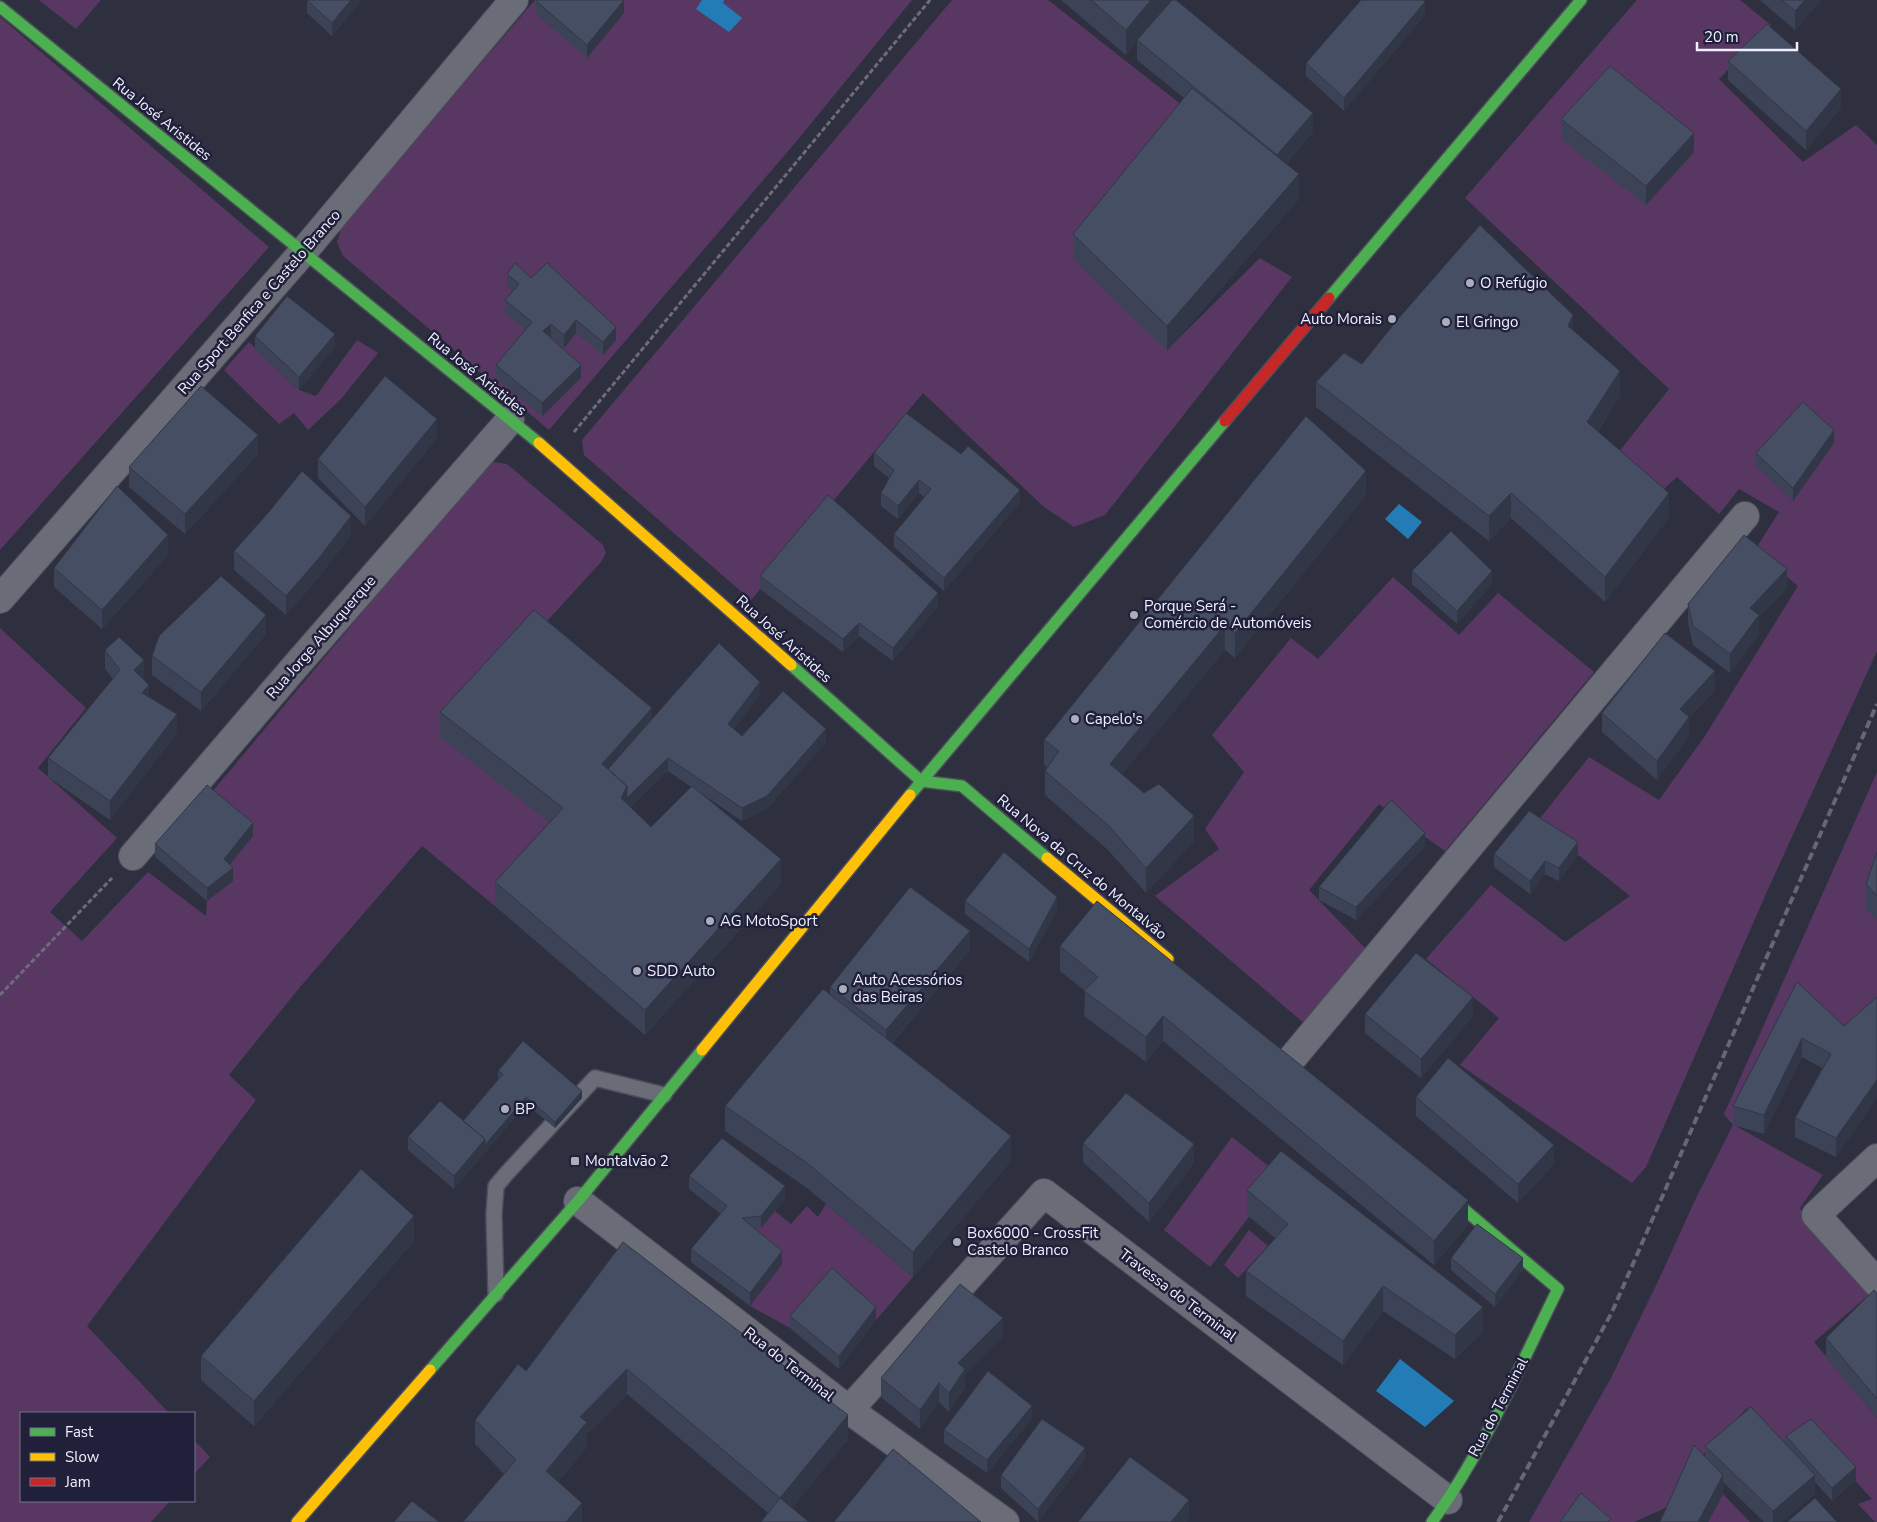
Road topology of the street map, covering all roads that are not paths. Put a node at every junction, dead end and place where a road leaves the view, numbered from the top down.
1 (514, 0) edge
2 (1581, 0) edge
3 (0, 7) edge
4 (303, 252) junction
5 (510, 420) junction
6 (1745, 516) dead end
7 (0, 599) edge
8 (921, 781) junction
9 (133, 856) road end
10 (1174, 965) edge
11 (1288, 1061) edge
12 (664, 1095) junction
13 (1877, 1158) edge
14 (1431, 1182) edge
15 (578, 1201) junction
16 (1877, 1283) edge
17 (496, 1295) junction
18 (849, 1410) junction
19 (1448, 1500) junction
20 (297, 1522) edge
21 (1005, 1522) edge
22 (1432, 1522) edge

1 - 4 street, Rua Sport Benfica e Castelo Branco
2 - 8 main road
3 - 4 main road, Rua José Aristides
4 - 5 main road, Rua José Aristides
4 - 7 street, Rua Sport Benfica e Castelo Branco
5 - 8 main road, Rua José Aristides
5 - 9 street, Rua Jorge Albuquerque
6 - 11 street
8 - 10 main road, Rua Nova da Cruz do Montalvão
8 - 12 main road
12 - 15 main road
12 - 17 lane
13 - 16 street
14 - 19 main road, Rua do Terminal
15 - 17 main road
15 - 18 street, Rua do Terminal
17 - 20 main road
18 - 19 street, Travessa do Terminal
18 - 21 street, Rua do Terminal
19 - 22 main road, Rua do Terminal

